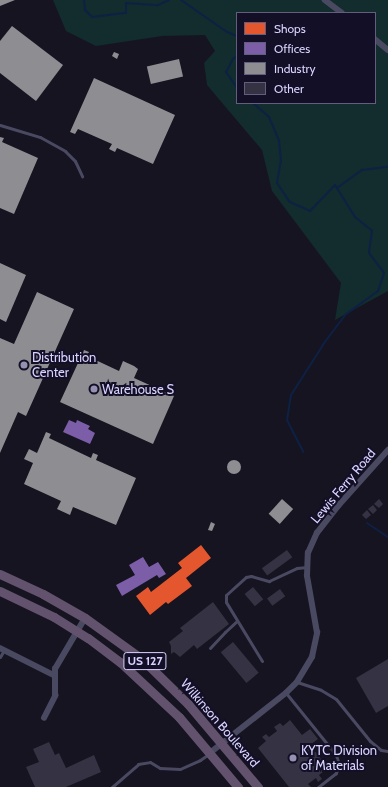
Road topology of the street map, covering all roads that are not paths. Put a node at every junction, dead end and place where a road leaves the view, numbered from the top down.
1 (325, 0) edge
2 (341, 12) edge
3 (376, 40) edge
4 (388, 50) edge
5 (0, 124) edge
6 (82, 176) dead end
7 (388, 450) edge
8 (307, 567) junction
9 (0, 574) edge
10 (0, 591) edge
11 (85, 618) junction
12 (237, 622) junction
13 (77, 631) junction
14 (210, 648) dead end
15 (2, 649) edge
16 (0, 658) edge
17 (262, 661) dead end
18 (54, 675) junction
19 (297, 682) junction
20 (286, 693) junction
21 (44, 718) dead end
22 (222, 744) junction
23 (388, 751) edge
24 (210, 753) junction
25 (112, 787) edge
26 (238, 787) edge
27 (258, 787) edge
28 (318, 787) edge

1 - 2 street
3 - 4 street
5 - 6 lane
7 - 8 street, Lewis Ferry Road
8 - 12 lane
8 - 19 street, Lewis Ferry Road
9 - 11 highway, Wilkinson Boulevard / US 127
10 - 13 highway, Wilkinson Boulevard / US 127
11 - 13 street
11 - 22 highway, Wilkinson Boulevard / US 127
12 - 14 lane
12 - 17 lane
13 - 18 street
13 - 24 highway, Wilkinson Boulevard / US 127
15 - 16 lane
15 - 18 street
18 - 21 street
19 - 20 street, Lewis Ferry Road
19 - 23 lane
20 - 22 street, Lewis Ferry Road
20 - 28 lane
22 - 24 street, Lewis Ferry Road
22 - 27 highway, Wilkinson Boulevard / US 127
24 - 25 lane
24 - 26 highway, Wilkinson Boulevard / US 127

